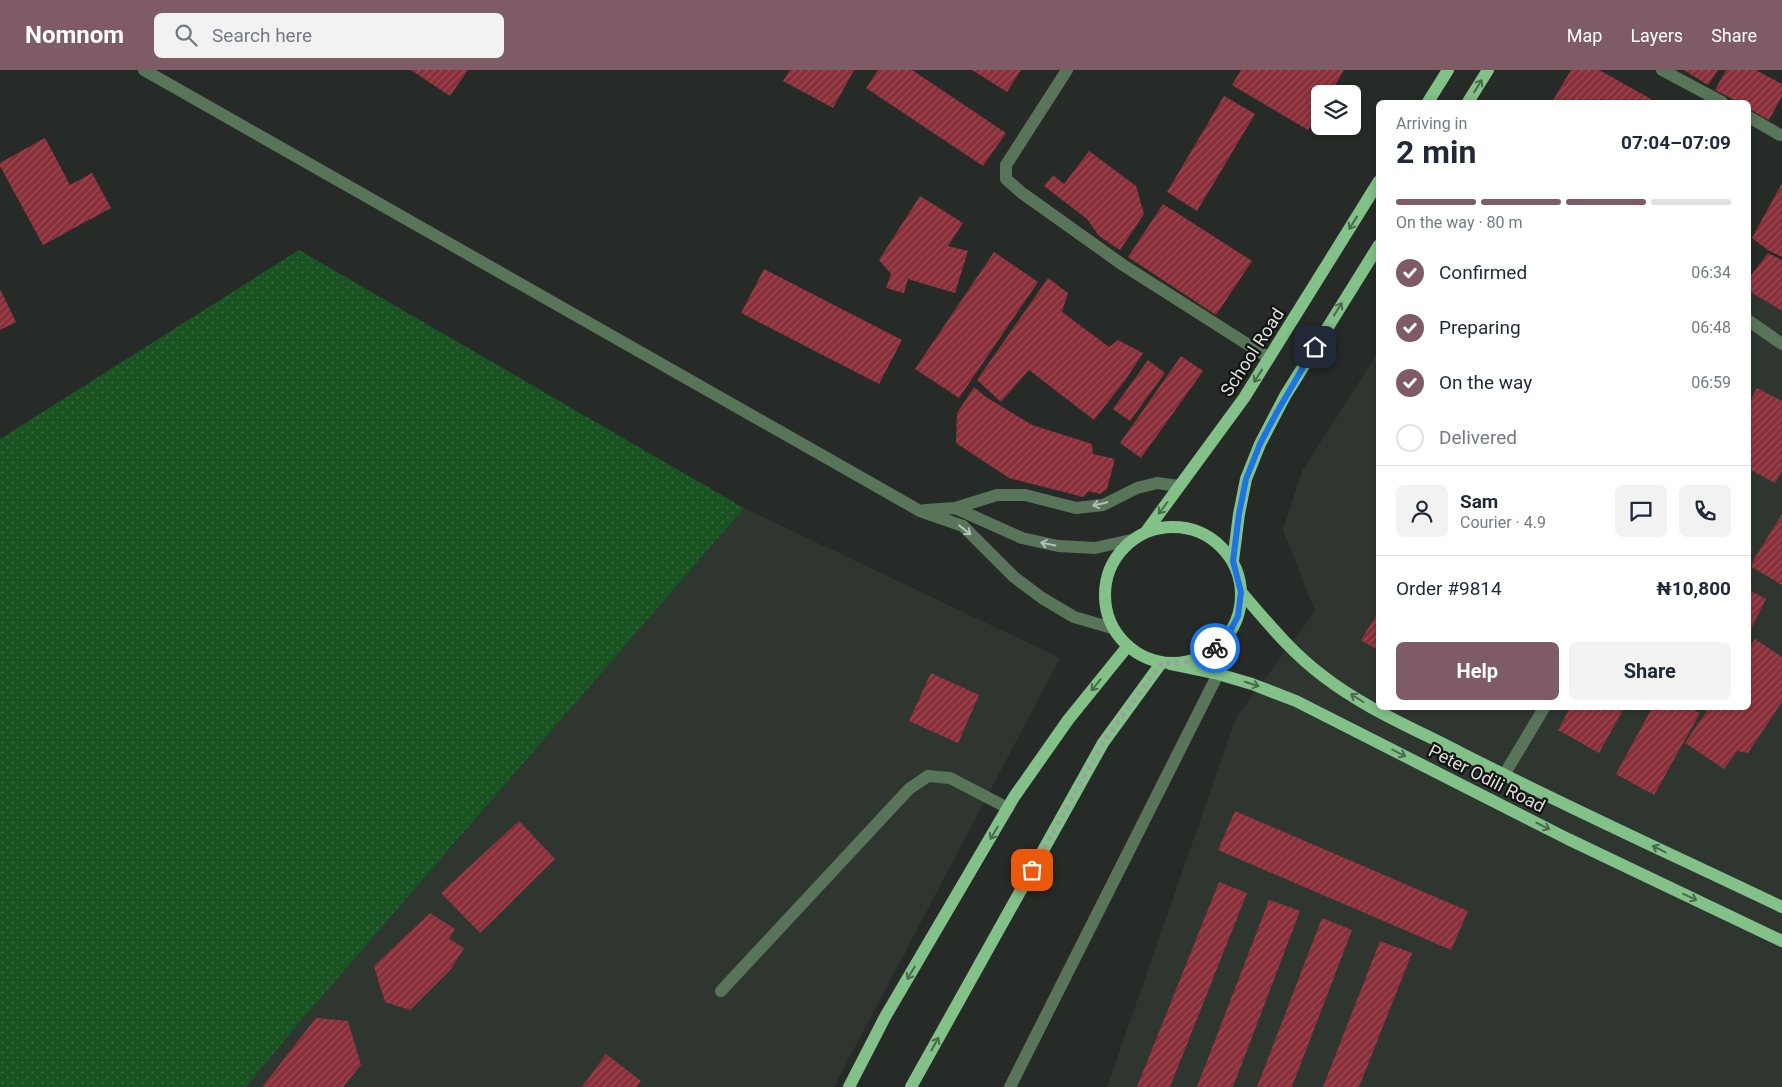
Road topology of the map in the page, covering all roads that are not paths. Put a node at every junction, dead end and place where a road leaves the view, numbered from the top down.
1 (144, 70) edge
2 (1067, 70) edge
3 (1448, 70) edge
4 (1488, 70) edge
5 (1662, 70) edge
6 (1429, 100) edge
7 (1469, 100) edge
8 (1718, 100) edge
9 (1751, 118) edge
10 (1780, 134) dead end
11 (1376, 187) edge
12 (1376, 250) edge
13 (1751, 323) edge
14 (1782, 344) edge
15 (1269, 358) junction
16 (1179, 486) junction
17 (955, 508) junction
18 (920, 511) junction
19 (1144, 534) junction
20 (1131, 540) junction
21 (1233, 561) junction
22 (1241, 592) junction
23 (1112, 628) junction
24 (1127, 647) junction
25 (1166, 663) junction
26 (1218, 674) junction
27 (1376, 709) edge
28 (1378, 710) edge
29 (1543, 710) edge
30 (1504, 775) junction
31 (1008, 808) junction
32 (1782, 907) edge
33 (1782, 940) edge
34 (721, 991) dead end
35 (849, 1087) edge
36 (912, 1087) edge
37 (1010, 1087) edge

1 - 18 street
2 - 15 street
3 - 6 main road
7 -> 4 main road
5 - 8 street
9 - 10 street
11 -> 15 main road, School Road
21 -> 12 main road
13 - 14 street
15 -> 16 main road, School Road
16 -> 17 street
16 -> 19 main road, School Road
17 - 18 street
20 -> 17 street
18 -> 23 street
19 - 20 main road
19 - 21 main road
20 - 23 main road
21 - 22 main road
22 - 25 main road
27 -> 22 main road, Peter Odili Road
23 - 24 main road
24 - 25 main road
24 -> 31 main road
25 - 26 main road, Peter Odili Road
36 -> 25 main road
26 -> 33 main road, Peter Odili Road
26 - 37 street
30 -> 28 main road, Peter Odili Road
29 - 30 street
32 -> 30 main road, Peter Odili Road
31 - 34 street
31 -> 35 main road

